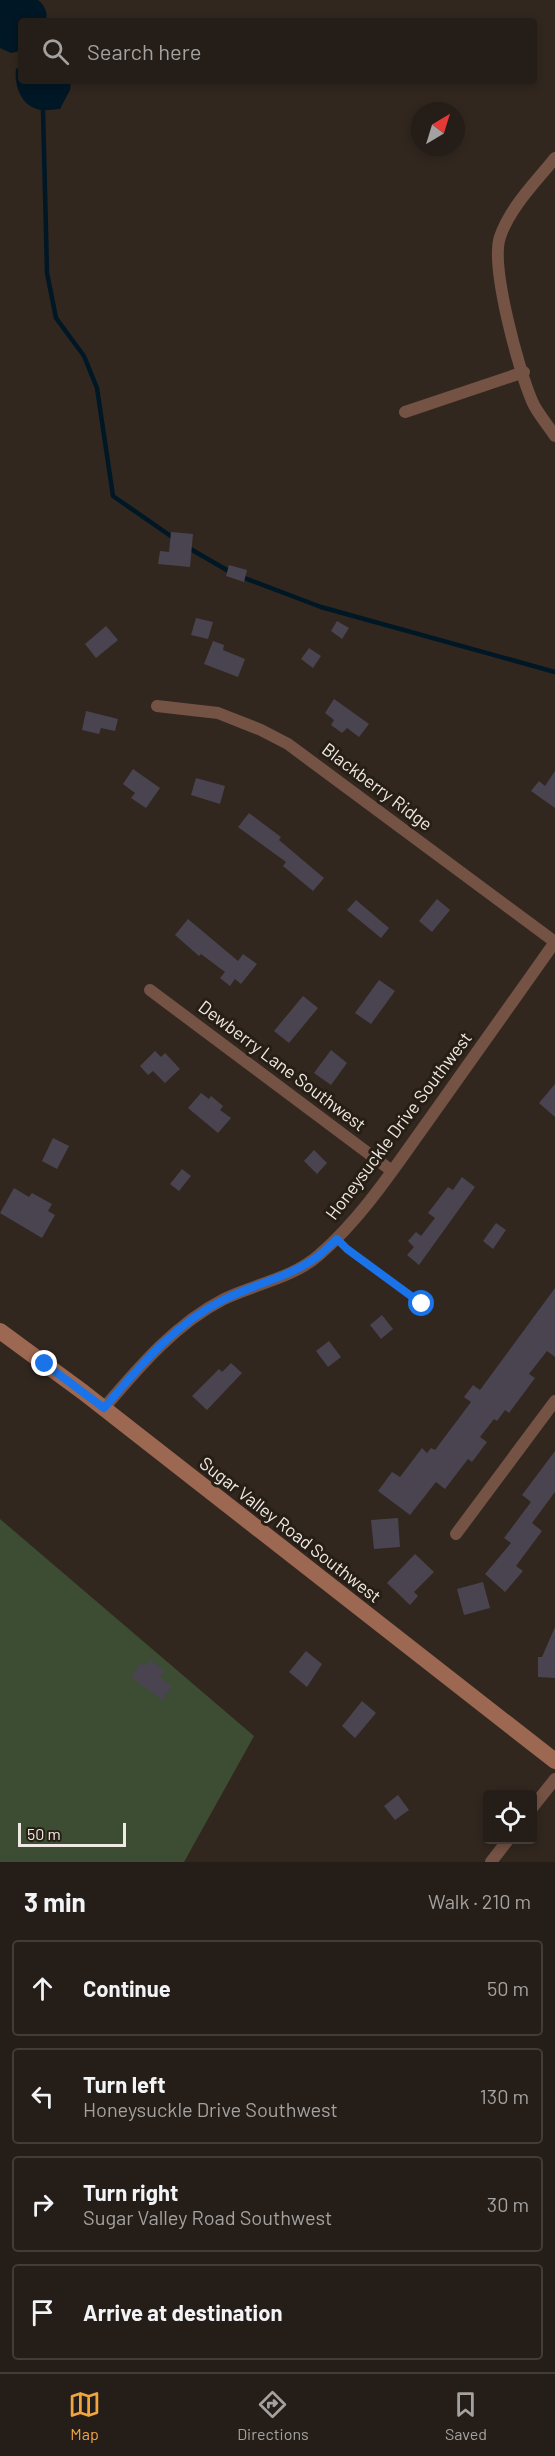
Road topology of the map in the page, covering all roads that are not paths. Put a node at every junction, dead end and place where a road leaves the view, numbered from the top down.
1 (555, 158) edge
2 (524, 372) junction
3 (405, 412) dead end
4 (555, 436) edge
5 (157, 706) dead end
6 (555, 942) edge
7 (150, 990) dead end
8 (392, 1171) junction
9 (337, 1239) junction
10 (422, 1304) dead end
11 (0, 1331) edge
12 (555, 1401) edge
13 (104, 1408) junction
14 (456, 1534) dead end
15 (555, 1761) edge
16 (555, 1779) edge
17 (537, 1802) edge
18 (504, 1844) edge
19 (491, 1862) edge

1 - 2 street
2 - 3 street
2 - 4 street
5 - 6 street, Blackberry Ridge
6 - 8 street, Honeysuckle Drive Southwest
7 - 8 street, Dewberry Lane Southwest
8 - 9 street, Honeysuckle Drive Southwest
9 - 10 lane
9 - 13 street, Honeysuckle Drive Southwest
11 - 13 street, Sugar Valley Road Southwest
12 - 14 street
13 - 15 street, Sugar Valley Road Southwest
16 - 17 street
18 - 19 street

